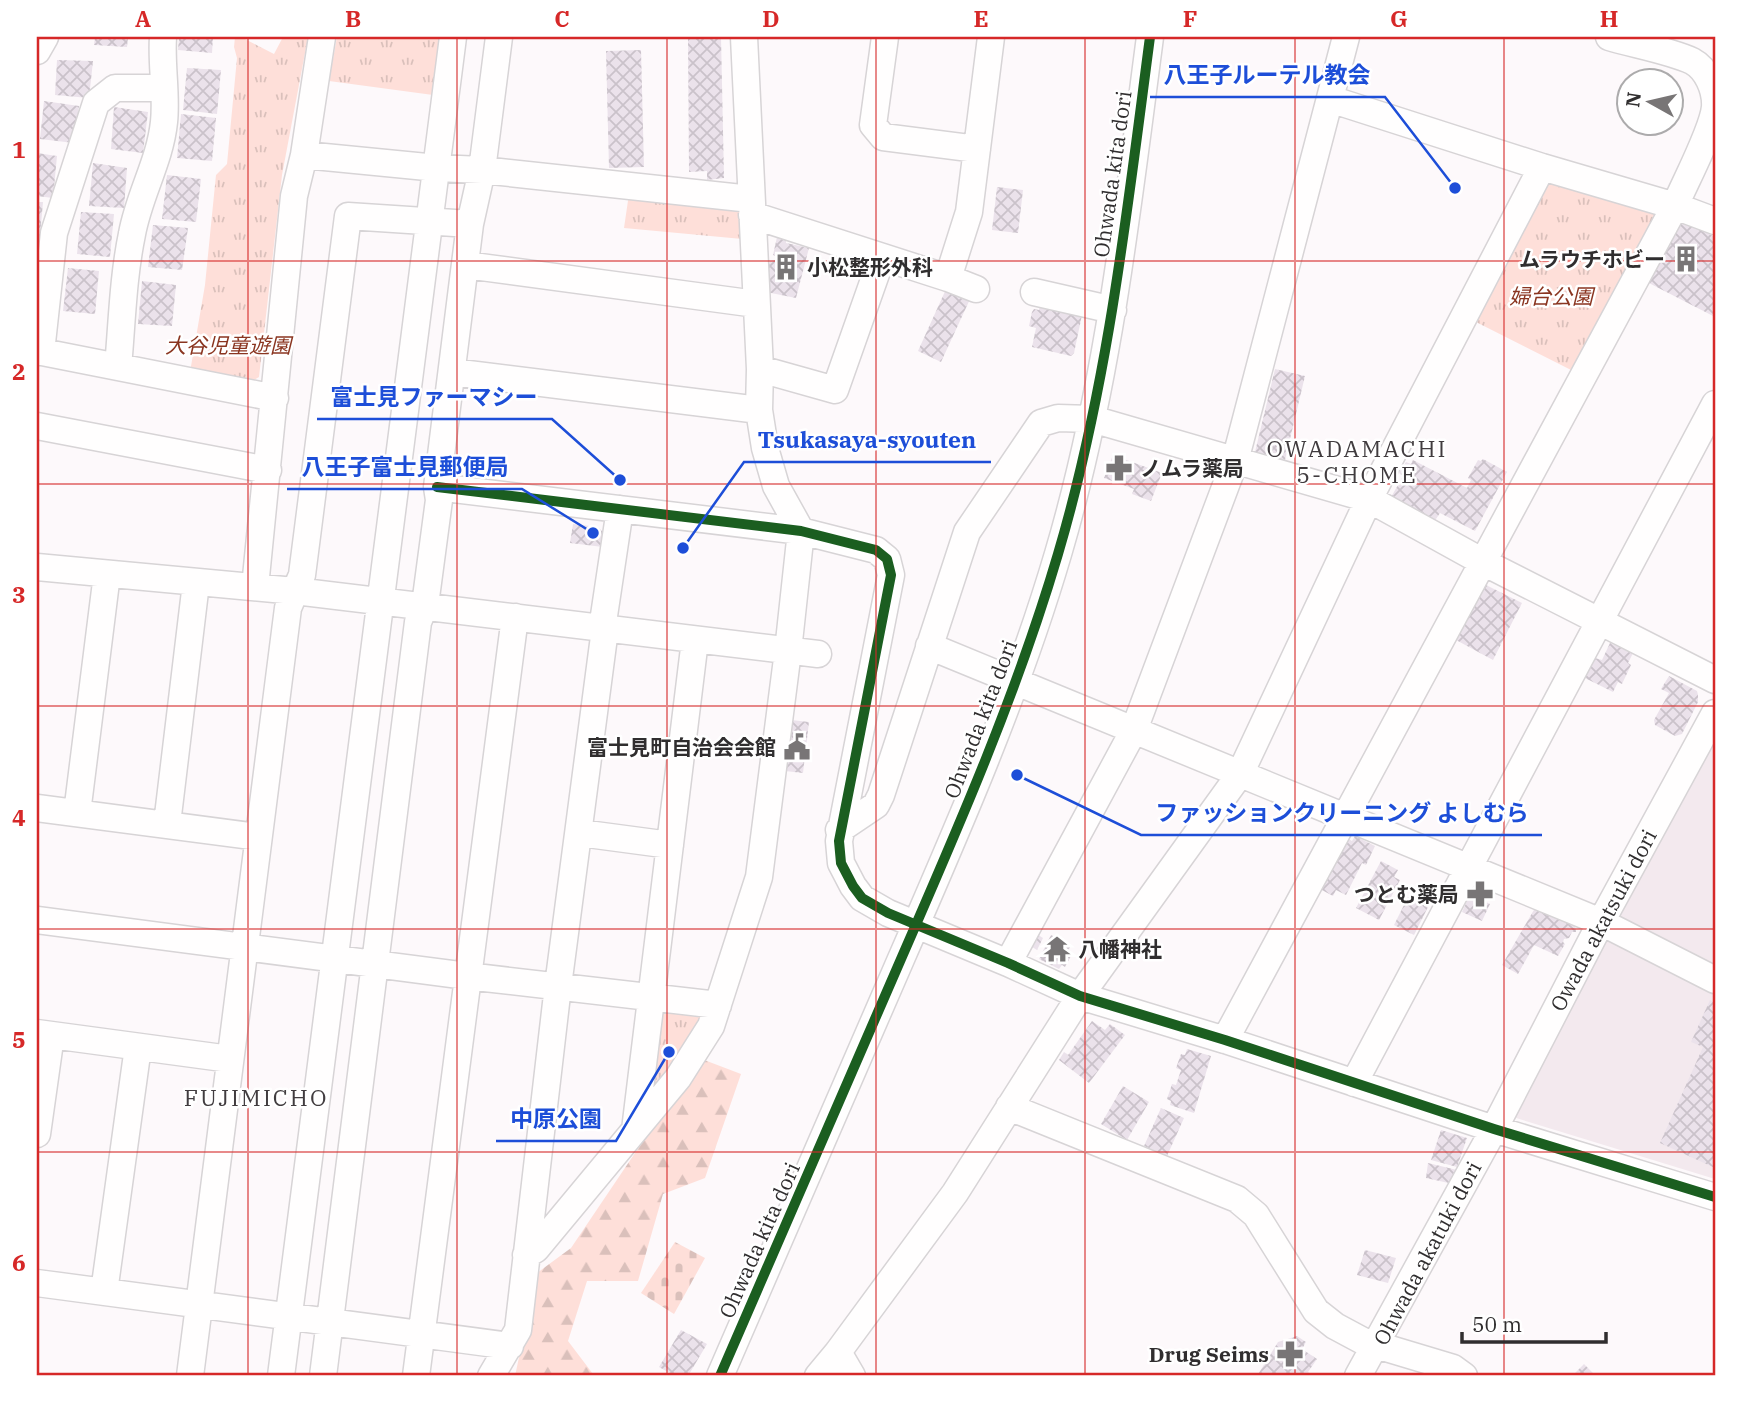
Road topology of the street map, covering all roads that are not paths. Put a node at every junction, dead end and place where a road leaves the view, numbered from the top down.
1 (45, 37) edge
2 (163, 37) edge
3 (323, 37) edge
4 (453, 37) edge
5 (499, 37) edge
6 (744, 37) edge
7 (885, 37) edge
8 (991, 37) edge
9 (1150, 37) edge
10 (1346, 37) edge
11 (1609, 37) edge
12 (37, 51) edge
13 (163, 88) junction
14 (1330, 99) junction
15 (977, 149) junction
16 (304, 155) junction
17 (1542, 167) junction
18 (437, 168) junction
19 (482, 170) junction
20 (1675, 206) junction
21 (751, 207) junction
22 (431, 220) junction
23 (1715, 221) edge
24 (470, 224) junction
25 (882, 257) junction
26 (466, 265) junction
27 (948, 278) junction
28 (976, 289) dead end
29 (1034, 292) dead end
30 (756, 304) junction
31 (1114, 310) junction
32 (39, 352) edge
33 (118, 367) junction
34 (760, 369) junction
35 (452, 372) junction
36 (275, 398) junction
37 (1715, 404) edge
38 (759, 410) junction
39 (1092, 419) junction
40 (37, 426) edge
41 (1235, 461) junction
42 (268, 470) junction
43 (437, 486) junction
44 (1369, 499) junction
45 (620, 509) junction
46 (801, 531) junction
47 (1483, 562) junction
48 (37, 567) edge
49 (107, 574) junction
50 (196, 583) junction
51 (255, 587) junction
52 (295, 591) junction
53 (381, 601) junction
54 (425, 605) junction
55 (515, 617) junction
56 (1600, 621) junction
57 (603, 629) junction
58 (695, 640) junction
59 (929, 646) junction
60 (788, 651) junction
61 (818, 654) dead end
62 (1715, 680) edge
63 (1015, 681) junction
64 (1715, 713) edge
65 (1134, 730) junction
66 (1240, 774) junction
67 (37, 808) edge
68 (77, 813) junction
69 (1345, 817) junction
70 (167, 824) junction
71 (839, 830) junction
72 (580, 833) junction
73 (258, 837) junction
74 (670, 845) junction
75 (1469, 867) junction
76 (37, 920) edge
77 (1601, 922) junction
78 (916, 925) junction
79 (245, 947) junction
80 (335, 958) junction
81 (376, 963) junction
82 (1008, 963) junction
83 (467, 976) junction
84 (1715, 980) edge
85 (558, 986) junction
86 (1080, 996) junction
87 (650, 998) junction
88 (718, 1005) junction
89 (44, 1034) edge
90 (1225, 1040) junction
91 (138, 1047) junction
92 (230, 1059) junction
93 (1354, 1083) junction
94 (1009, 1107) junction
95 (1494, 1129) junction
96 (635, 1130) junction
97 (37, 1134) edge
98 (1715, 1197) edge
99 (526, 1255) junction
100 (37, 1283) edge
101 (104, 1292) junction
102 (200, 1304) junction
103 (289, 1316) junction
104 (330, 1320) junction
105 (421, 1334) junction
106 (510, 1346) junction
107 (1377, 1346) junction
108 (838, 1352) junction
109 (190, 1376) edge
110 (281, 1376) edge
111 (323, 1376) edge
112 (416, 1376) edge
113 (491, 1376) edge
114 (720, 1376) edge
115 (818, 1376) edge
116 (852, 1376) edge
117 (1359, 1376) edge
118 (1464, 1376) edge

1 - 12 street
2 - 13 street
3 - 16 street
4 - 18 street
5 - 19 street
6 - 21 street
7 - 15 street
8 - 15 street
9 - 31 street, Ohwada kita dori
10 - 14 street
11 - 20 street
13 - 32 street
13 - 33 street
14 - 17 street
14 - 41 street
15 - 27 street
16 - 18 street
16 - 36 street
17 - 20 street
17 - 44 street
18 - 19 street
18 - 22 street
19 - 21 street
19 - 24 street
20 - 23 street
20 - 47 street
21 - 25 street
21 - 30 street
22 - 24 street
22 - 52 street
22 - 53 street
24 - 26 street
25 - 27 street
25 - 34 street
26 - 30 street
26 - 35 street
27 - 28 street
29 - 31 street
30 - 34 street
31 - 39 street, Ohwada kita dori
32 - 33 street
33 - 36 street
34 - 38 street
35 - 38 street
35 - 43 street
36 - 42 street
37 - 56 street
38 - 46 street
39 - 41 street
39 - 59 street
39 - 63 street, Ohwada kita dori
40 - 42 street
41 - 44 street
41 - 65 street
42 - 51 street
43 - 45 street
43 - 54 street
44 - 47 street
44 - 66 street
45 - 46 street
45 - 57 street
46 - 60 street
46 - 71 street
47 - 56 street
47 - 69 street
48 - 49 street
49 - 50 street
49 - 68 street
50 - 51 street
50 - 70 street
51 - 52 street
52 - 53 street
52 - 73 street
53 - 54 street
53 - 80 street
54 - 55 street
54 - 81 street
55 - 57 street
55 - 83 street
56 - 62 street
56 - 75 street
57 - 58 street
57 - 72 street
58 - 60 street
58 - 74 street
59 - 63 street
59 - 71 street
60 - 61 street
60 - 88 street
63 - 65 street
63 - 78 street, Ohwada kita dori
64 - 77 street, Owada akatsuki dori
65 - 66 street
65 - 82 street
66 - 69 street
66 - 86 street
67 - 68 street
68 - 70 street
69 - 75 street
69 - 90 street
70 - 73 street
71 - 78 street
72 - 74 street
72 - 85 street
73 - 79 street
74 - 87 street
75 - 77 street
75 - 93 street
76 - 79 street
77 - 84 street
77 - 95 street, Owada akatsuki dori
78 - 82 street
78 - 114 street, Ohwada kita dori
79 - 80 street
79 - 92 street
80 - 81 street
80 - 103 street
81 - 83 street
81 - 104 street
82 - 86 street
83 - 85 street
83 - 105 street
85 - 87 street
85 - 99 street
86 - 90 street
86 - 94 street
87 - 88 street
87 - 96 street
88 - 96 street
89 - 91 street
89 - 97 street
90 - 93 street
91 - 92 street
91 - 101 street
92 - 102 street
93 - 95 street
94 - 107 street
94 - 108 street
95 - 98 street
95 - 107 street, Ohwada akatuki dori
96 - 99 street
99 - 106 street
100 - 101 street
101 - 102 street
102 - 103 street
102 - 109 street
103 - 104 street
103 - 110 street
104 - 105 street
104 - 111 street
105 - 106 street
105 - 112 street
106 - 113 street
107 - 117 street, Ohwada akatuki dori
107 - 118 street
108 - 115 street
108 - 116 street

